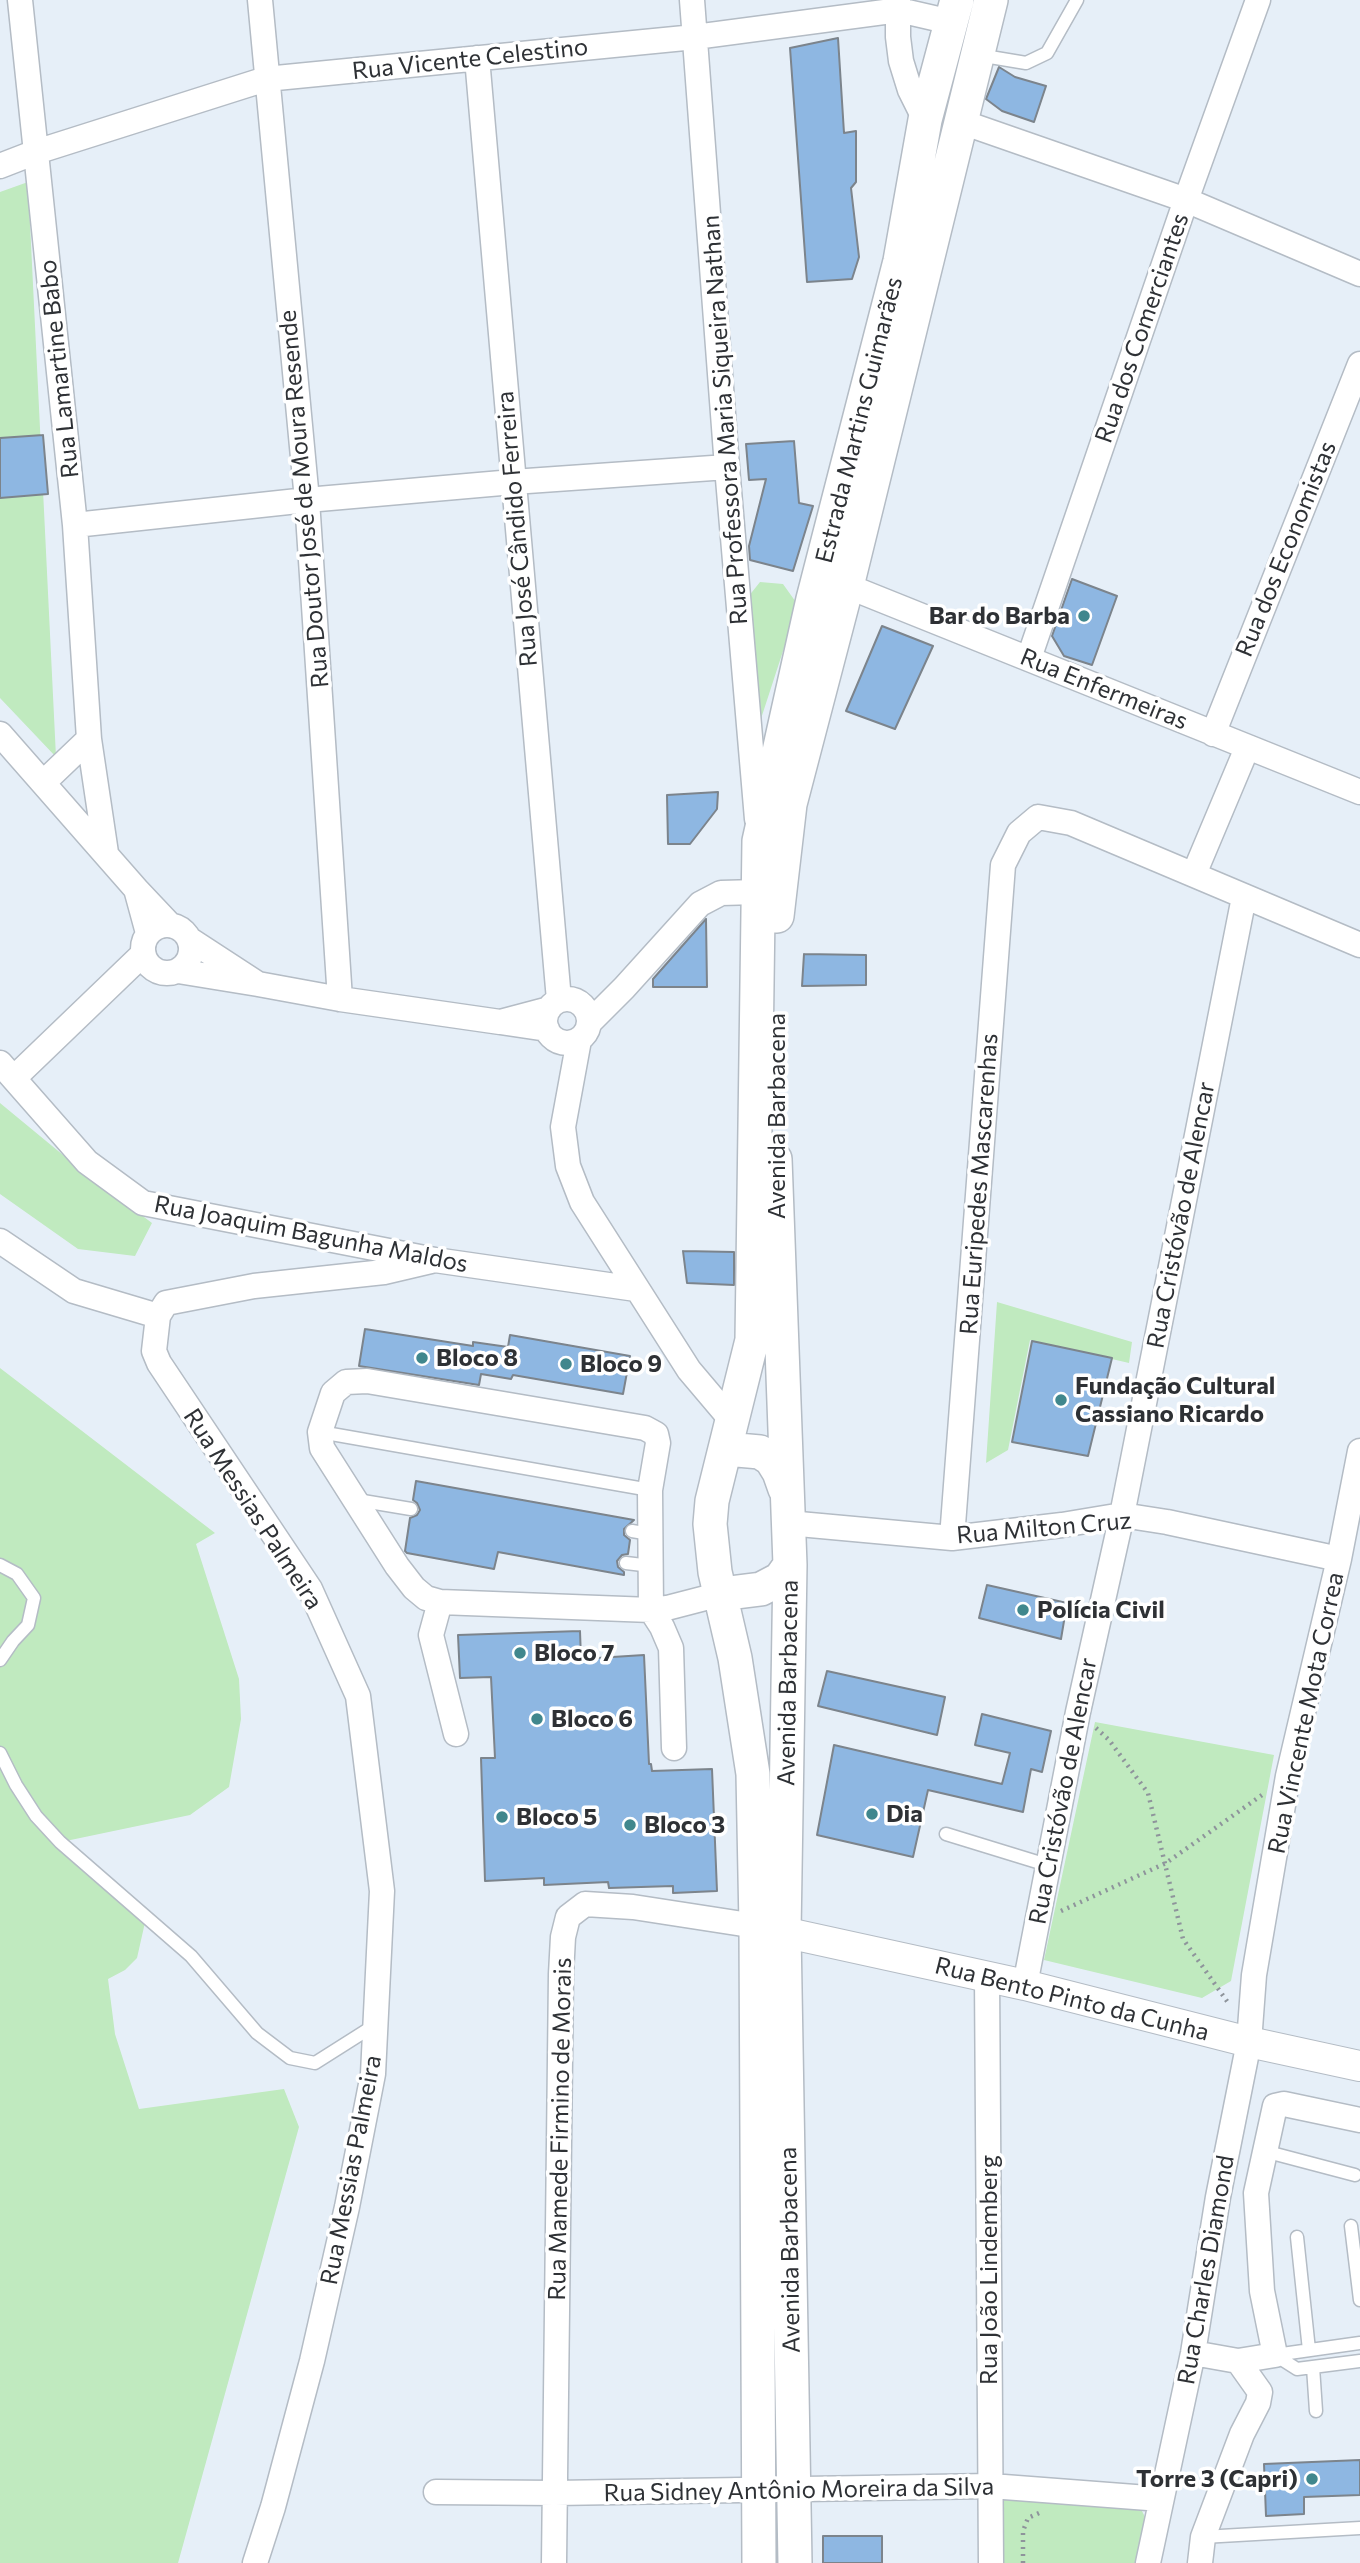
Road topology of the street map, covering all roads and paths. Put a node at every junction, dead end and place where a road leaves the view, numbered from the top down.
1 (20, 0) edge
2 (260, 0) edge
3 (692, 0) edge
4 (991, 0) edge
5 (1077, 0) edge
6 (1258, 0) edge
7 (899, 5) edge
8 (954, 11) edge
9 (695, 37) junction
10 (980, 47) junction
11 (477, 58) junction
12 (267, 79) junction
13 (925, 120) junction
14 (962, 122) junction
15 (36, 152) junction
16 (0, 166) edge
17 (1186, 200) junction
18 (1360, 274) edge
19 (1360, 364) edge
20 (727, 467) junction
21 (513, 482) junction
22 (307, 500) junction
23 (75, 525) junction
24 (847, 586) junction
25 (1029, 657) junction
26 (0, 734) edge
27 (1213, 734) junction
28 (89, 740) junction
29 (1247, 748) junction
30 (44, 782) junction
31 (1360, 793) edge
32 (790, 804) joint
33 (759, 841) junction
34 (106, 853) junction
35 (1194, 874) junction
36 (757, 892) junction
37 (1244, 897) junction
38 (163, 938) junction
39 (1360, 945) edge
40 (178, 971) junction
41 (258, 984) junction
42 (340, 999) junction
43 (552, 1013) junction
44 (584, 1031) junction
45 (7, 1070) edge
46 (0, 1241) edge
47 (435, 1260) junction
48 (636, 1289) junction
49 (158, 1316) junction
50 (320, 1432) junction
51 (729, 1436) junction
52 (1360, 1451) edge
53 (650, 1490) junction
54 (356, 1500) junction
55 (787, 1508) junction
56 (411, 1509) dead end
57 (1122, 1515) junction
58 (952, 1538) junction
59 (1339, 1559) junction
60 (626, 1563) dead end
61 (0, 1565) edge
62 (790, 1565) junction
63 (651, 1566) junction
64 (721, 1594) junction
65 (440, 1602) junction
66 (651, 1610) junction
67 (0, 1660) edge
68 (1078, 1712) junction
69 (456, 1734) dead end
70 (674, 1748) dead end
71 (0, 1753) edge
72 (1288, 1776) junction
73 (946, 1834) dead end
74 (1166, 1863) junction
75 (1047, 1865) junction
76 (1036, 1923) junction
77 (770, 1929) junction
78 (1254, 1975) joint
79 (987, 1977) junction
80 (1025, 1985) junction
81 (375, 2024) junction
82 (1249, 2042) junction
83 (1360, 2066) edge
84 (1360, 2120) edge
85 (1264, 2151) junction
86 (1355, 2175) dead end
87 (1351, 2226) dead end
88 (1297, 2237) dead end
89 (1360, 2300) edge
90 (1360, 2343) edge
91 (1309, 2350) junction
92 (1193, 2353) junction
93 (1275, 2355) junction
94 (1238, 2361) junction
95 (1360, 2361) edge
96 (1313, 2367) junction
97 (1316, 2411) dead end
98 (990, 2486) junction
99 (795, 2489) junction
100 (760, 2490) junction
101 (436, 2492) dead end
102 (555, 2493) junction
103 (1161, 2499) junction
104 (1040, 2512) dead end
105 (1360, 2528) edge
106 (1203, 2537) junction
107 (255, 2563) edge
108 (554, 2563) edge
109 (760, 2563) edge
110 (795, 2563) edge
111 (991, 2563) edge
112 (1023, 2563) edge
113 (1148, 2563) edge
114 (1200, 2563) edge

1 - 15 street, Rua Lamartine Babo
2 - 12 street, Rua Doutor José de Moura Resende
3 - 9 street, Rua Professora Maria Siqueira Nathan
4 - 10 main road, Estrada Martins Guimarães
5 - 10 lane
6 - 17 street, Rua dos Comerciantes
7 - 8 street, Rua Vicente Celestino
7 - 9 street, Rua Vicente Celestino
7 - 13 street
8 - 10 main road
8 - 13 main road, Estrada Martins Guimarães
9 - 11 street, Rua Vicente Celestino
9 - 20 street, Rua Professora Maria Siqueira Nathan
10 - 14 main road, Estrada Martins Guimarães
11 - 12 street, Rua Vicente Celestino
11 - 21 street, Rua José Cândido Ferreira
12 - 15 street, Rua Vicente Celestino
12 - 22 street, Rua Doutor José de Moura Resende
13 - 14 main road
13 - 33 main road, Estrada Martins Guimarães
14 - 17 street
14 - 24 main road, Estrada Martins Guimarães
15 - 16 street, Rua Vicente Celestino
15 - 23 street, Rua Lamartine Babo
17 - 18 street
17 - 25 street, Rua dos Comerciantes
19 - 27 street, Rua dos Economistas
20 - 21 street
20 - 33 street, Rua Professora Maria Siqueira Nathan
21 - 22 street
21 - 43 street, Rua José Cândido Ferreira
22 - 23 street
22 - 42 street, Rua Doutor José de Moura Resende
23 - 28 street, Rua Lamartine Babo
24 - 25 street, Rua Enfermeiras
24 - 32 main road, Estrada Martins Guimarães
25 - 27 street, Rua Enfermeiras
26 - 30 street
27 - 29 street, Rua Enfermeiras
28 - 30 street
28 - 34 street, Rua Lamartine Babo
29 - 31 street, Rua Enfermeiras
29 - 35 street
30 - 34 street
32 - 55 main road, Avenida Barbacena
33 - 36 main road, Avenida Barbacena
34 - 38 street
35 - 37 street
35 - 58 street, Rua Euripedes Mascarenhas
36 - 44 street
36 - 51 main road, Avenida Barbacena
37 - 39 street
37 - 57 street, Rua Cristóvão de Alencar
38 - 40 street
38 - 40 street
38 - 41 street
38 - 45 street
40 - 41 street
41 - 42 street
42 - 43 street
43 - 44 street
43 - 44 street
44 - 48 street
45 - 47 street, Rua Joaquim Bagunha Maldos
46 - 49 street
47 - 48 street, Rua Joaquim Bagunha Maldos
47 - 49 street
48 - 51 street
49 - 81 street, Rua Messias Palmeira
50 - 53 lane
50 - 53 street
50 - 54 street
51 - 55 main road
51 - 64 main road, Avenida Barbacena
52 - 59 street, Rua Vincente Mota Correa
53 - 63 street
54 - 56 lane
54 - 65 street
55 - 58 street, Rua Milton Cruz
55 - 62 main road, Avenida Barbacena
57 - 58 street, Rua Milton Cruz
57 - 59 street, Rua Milton Cruz
57 - 68 street, Rua Cristóvão de Alencar
59 - 72 street, Rua Vincente Mota Correa
60 - 63 lane
61 - 67 lane
62 - 64 main road
62 - 77 main road, Avenida Barbacena
63 - 66 street
64 - 66 street
64 - 77 main road, Avenida Barbacena
65 - 66 street
65 - 69 street
66 - 70 street
68 - 74 path
68 - 75 street, Rua Cristóvão de Alencar
71 - 81 lane
72 - 74 path
72 - 78 street, Rua Vincente Mota Correa
73 - 75 lane
74 - 76 path
74 - 82 path
75 - 76 street, Rua Cristóvão de Alencar
76 - 80 street, Rua Cristóvão de Alencar
77 - 79 street, Rua Bento Pinto da Cunha
77 - 99 main road, Avenida Barbacena
77 - 100 main road, Avenida Barbacena
77 - 102 street, Rua Mamede Firmino de Morais
78 - 82 street, Rua Charles Diamond
79 - 80 street, Rua Bento Pinto da Cunha
79 - 98 street, Rua João Lindemberg
80 - 82 street, Rua Bento Pinto da Cunha
81 - 107 street, Rua Messias Palmeira
82 - 83 street, Rua Bento Pinto da Cunha
82 - 92 street, Rua Charles Diamond
84 - 85 street
85 - 86 lane
85 - 93 street
87 - 89 lane
88 - 91 lane
90 - 91 lane
91 - 93 lane
92 - 94 street
92 - 103 street, Rua Charles Diamond
93 - 94 street
93 - 96 lane
94 - 106 street
95 - 96 lane
96 - 97 lane
98 - 99 street, Rua Sidney Antônio Moreira da Silva
98 - 103 street, Rua Sidney Antônio Moreira da Silva
98 - 111 street, Rua João Lindemberg
99 - 100 street, Rua Sidney Antônio Moreira da Silva
99 - 110 main road, Avenida Barbacena
100 - 102 street, Rua Sidney Antônio Moreira da Silva
100 - 109 main road, Avenida Barbacena
101 - 102 street, Rua Sidney Antônio Moreira da Silva
102 - 108 street, Rua Mamede Firmino de Morais
103 - 113 street, Rua Charles Diamond
104 - 112 path
105 - 106 lane
106 - 114 street

